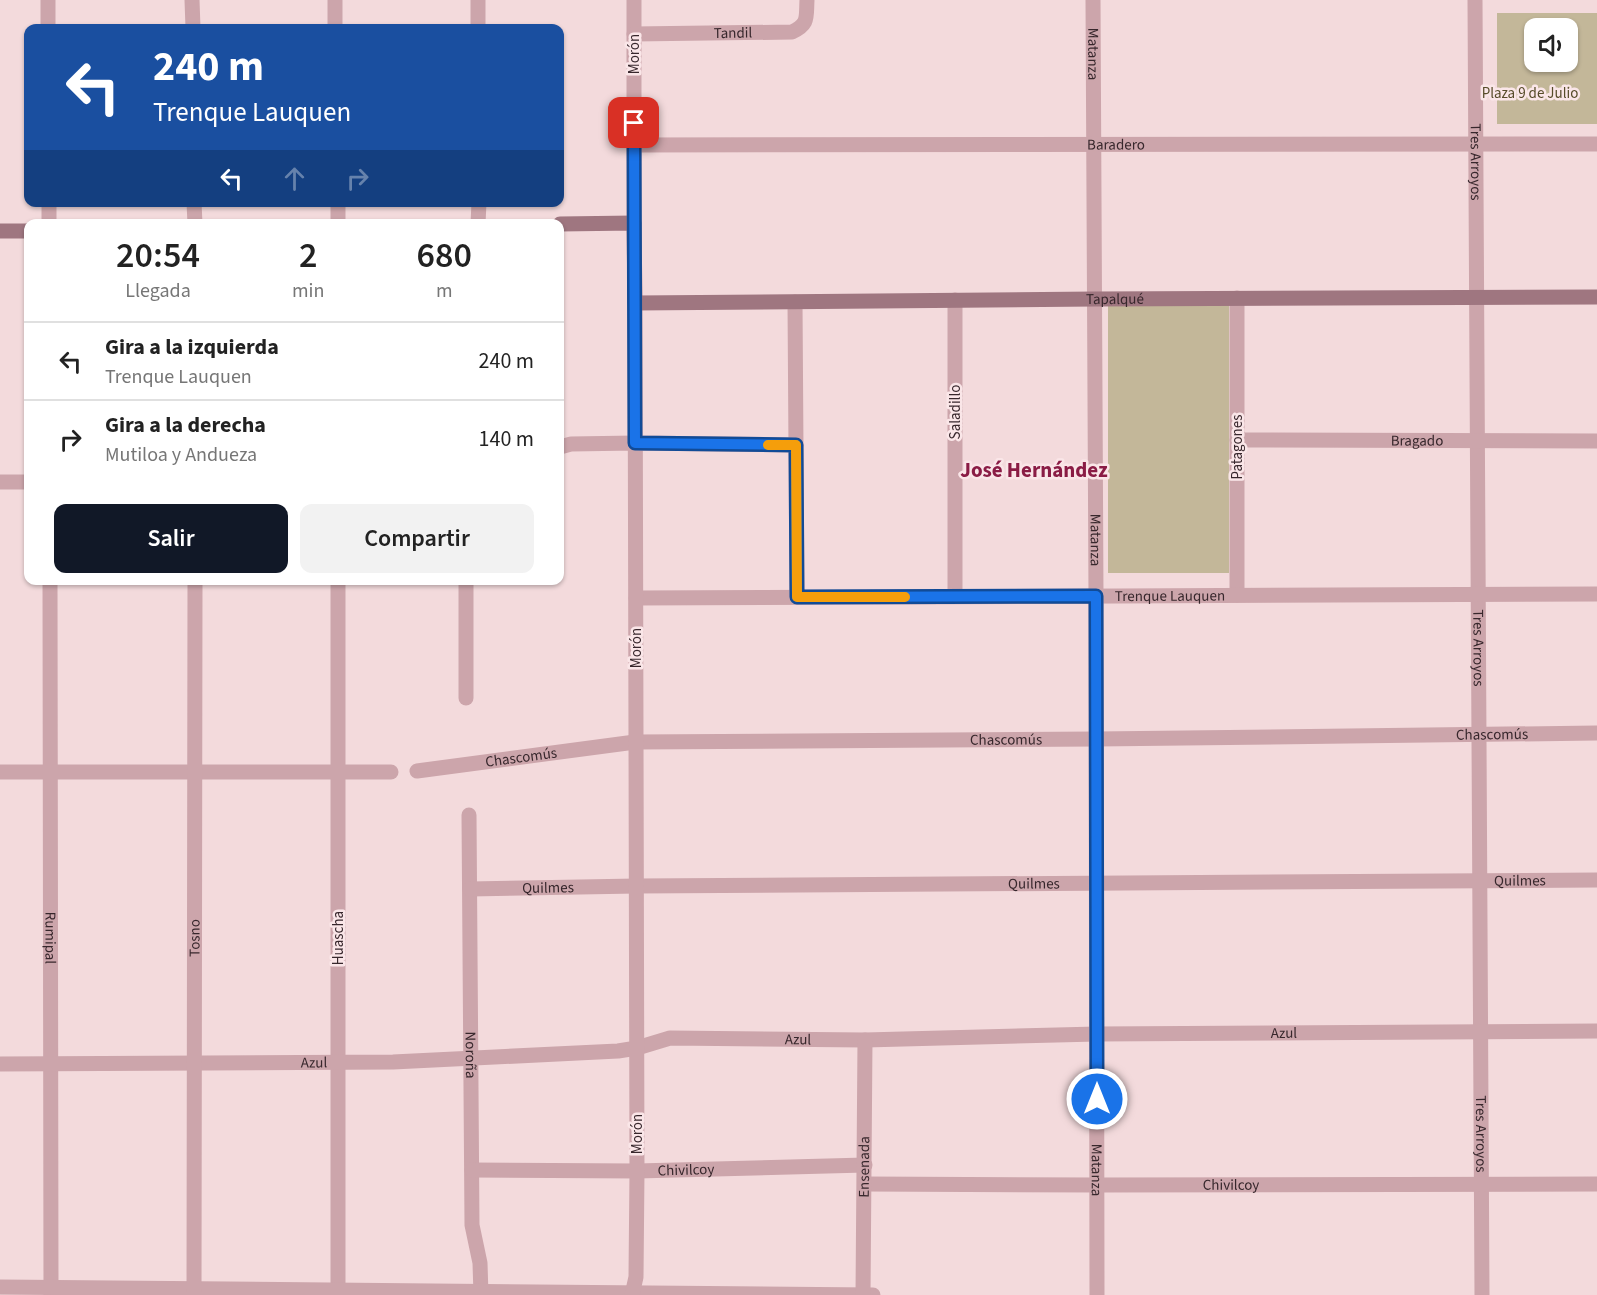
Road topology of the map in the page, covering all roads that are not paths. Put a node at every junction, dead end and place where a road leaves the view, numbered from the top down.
1 (48, 0) edge
2 (192, 0) edge
3 (335, 0) edge
4 (478, 0) edge
5 (634, 0) edge
6 (807, 0) edge
7 (1094, 0) edge
8 (1475, 0) edge
9 (48, 24) edge
10 (193, 24) edge
11 (335, 24) edge
12 (478, 24) edge
13 (634, 34) junction
14 (1476, 144) junction
15 (1597, 144) edge
16 (634, 145) junction
17 (1095, 145) junction
18 (634, 223) junction
19 (564, 224) edge
20 (0, 231) edge
21 (24, 231) edge
22 (1476, 297) junction
23 (1597, 297) edge
24 (1237, 298) junction
25 (1095, 299) junction
26 (955, 300) junction
27 (795, 302) junction
28 (635, 303) junction
29 (1237, 440) junction
30 (1597, 441) edge
31 (1478, 442) junction
32 (635, 443) junction
33 (796, 445) junction
34 (564, 446) edge
35 (0, 482) edge
36 (24, 482) edge
37 (50, 585) edge
38 (195, 585) edge
39 (338, 585) edge
40 (466, 585) edge
41 (1478, 594) junction
42 (1597, 594) edge
43 (1237, 595) junction
44 (955, 596) junction
45 (1096, 596) junction
46 (797, 597) junction
47 (636, 598) junction
48 (466, 698) dead end
49 (1597, 733) edge
50 (1479, 734) junction
51 (1097, 739) junction
52 (635, 742) junction
53 (417, 771) dead end
54 (0, 772) edge
55 (50, 772) junction
56 (194, 772) junction
57 (338, 772) junction
58 (391, 772) dead end
59 (469, 815) dead end
60 (1480, 879) junction
61 (1597, 880) edge
62 (1097, 882) junction
63 (637, 886) junction
64 (470, 889) junction
65 (1481, 1031) junction
66 (1597, 1031) edge
67 (1097, 1034) junction
68 (865, 1040) junction
69 (637, 1048) junction
70 (471, 1057) junction
71 (338, 1062) junction
72 (51, 1063) junction
73 (194, 1063) junction
74 (0, 1064) edge
75 (865, 1165) junction
76 (472, 1170) junction
77 (637, 1171) junction
78 (865, 1184) junction
79 (1597, 1184) edge
80 (1098, 1185) junction
81 (1481, 1185) junction
82 (0, 1287) edge
83 (51, 1291) edge
84 (194, 1292) edge
85 (338, 1293) edge
86 (481, 1294) edge
87 (632, 1294) edge
88 (771, 1295) edge
89 (863, 1295) edge
90 (873, 1295) edge
91 (1097, 1295) edge
92 (1482, 1295) edge

1 - 9 street
2 - 10 street
3 - 11 street
4 - 12 street
5 - 13 street, Morón
6 - 13 street, Tandil
7 - 17 street, Matanza
8 - 14 street, Tres Arroyos
13 - 16 street, Morón
14 - 15 street, Baradero
14 - 17 street, Baradero
14 - 22 street, Tres Arroyos
16 - 17 street, Baradero
16 - 18 street, Morón
17 - 25 street, Matanza
18 - 19 main road
18 - 28 main road, Morón
20 - 21 main road
22 - 23 main road, Tapalqué
22 - 24 main road, Tapalqué
22 - 31 street, Tres Arroyos
24 - 25 main road, Tapalqué
24 - 29 street, Patagones
25 - 26 main road, Tapalqué
25 - 45 street, Matanza
26 - 27 main road, Tapalqué
26 - 44 street, Saladillo
27 - 28 main road, Tapalqué
27 - 33 street
28 - 32 street, Morón
29 - 31 street, Bragado
29 - 43 street, Patagones
30 - 31 street, Bragado
31 - 41 street, Tres Arroyos
32 - 33 street
32 - 34 street
32 - 47 street, Morón
33 - 46 street
35 - 36 street
37 - 55 street, Rumipal
38 - 56 street, Tosno
39 - 57 street, Huascha
40 - 48 street
41 - 42 street, Trenque Lauquen
41 - 43 street, Trenque Lauquen
41 - 50 street, Tres Arroyos
43 - 45 street, Trenque Lauquen
44 - 45 street, Trenque Lauquen
44 - 46 street, Trenque Lauquen
45 - 51 street, Matanza
46 - 47 street, Trenque Lauquen
47 - 52 street, Morón
49 - 50 street, Chascomús
50 - 51 street, Chascomús
50 - 60 street, Tres Arroyos
51 - 52 street, Chascomús
51 - 62 street, Matanza
52 - 53 street, Chascomús
52 - 63 street, Morón
54 - 55 street
55 - 56 street
55 - 72 street, Rumipal
56 - 57 street
56 - 73 street, Tosno
57 - 58 street
57 - 71 street, Huascha
59 - 64 street, Noroña
60 - 61 street, Quilmes
60 - 62 street, Quilmes
60 - 65 street, Tres Arroyos
62 - 63 street, Quilmes
62 - 67 street, Matanza
63 - 64 street, Quilmes
63 - 69 street, Morón
64 - 70 street, Noroña
65 - 66 street, Azul
65 - 67 street, Azul
65 - 81 street, Tres Arroyos
67 - 68 street, Azul
67 - 80 street, Matanza
68 - 69 street, Azul
68 - 75 street, Ensenada
69 - 70 street, Azul
69 - 77 street, Morón
70 - 71 street, Azul
70 - 76 street, Noroña
71 - 73 street, Azul
71 - 85 street, Huascha
72 - 73 street, Azul
72 - 74 street, Azul
72 - 83 street, Rumipal
73 - 84 street, Tosno
75 - 77 street, Chivilcoy
75 - 78 street, Ensenada
76 - 77 street, Chivilcoy
76 - 86 street, Noroña
77 - 87 street, Morón
78 - 80 street, Chivilcoy
78 - 89 street, Ensenada
79 - 81 street, Chivilcoy
80 - 81 street, Chivilcoy
80 - 91 street, Matanza
81 - 92 street, Tres Arroyos
82 - 83 street
83 - 84 street
84 - 85 street
85 - 86 street
86 - 87 street
87 - 88 street
88 - 89 street
89 - 90 street

